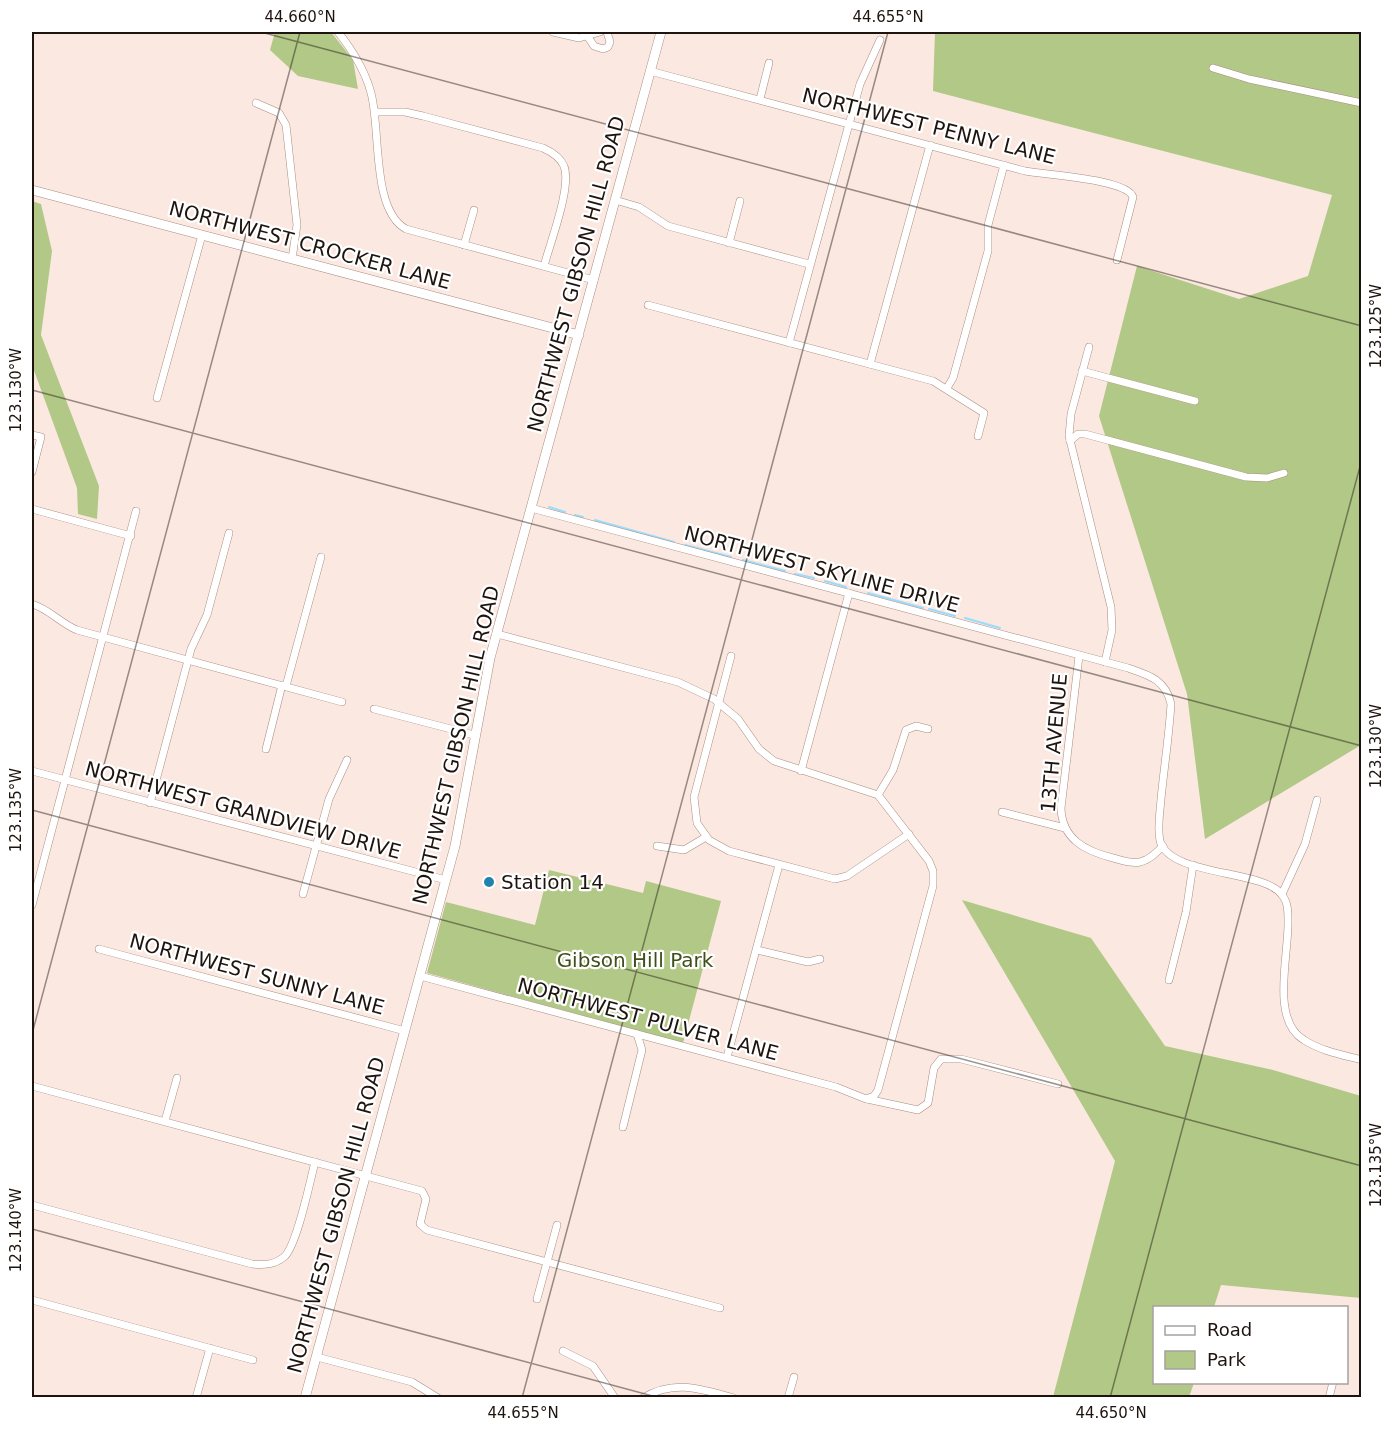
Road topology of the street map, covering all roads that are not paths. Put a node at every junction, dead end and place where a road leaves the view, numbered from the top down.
1 (338, 32) edge
2 (553, 32) edge
3 (607, 32) edge
4 (661, 32) edge
5 (599, 33) edge
6 (588, 37) junction
7 (880, 40) dead end
8 (770, 63) dead end
9 (1213, 68) dead end
10 (650, 71) junction
11 (760, 99) junction
12 (1362, 103) edge
13 (256, 104) dead end
14 (375, 112) junction
15 (849, 123) junction
16 (930, 145) junction
17 (1004, 165) junction
18 (32, 190) edge
19 (615, 200) junction
20 (740, 201) dead end
21 (474, 210) dead end
22 (202, 235) junction
23 (729, 243) junction
24 (464, 245) junction
25 (292, 259) junction
26 (1117, 260) dead end
27 (810, 264) junction
28 (544, 266) junction
29 (594, 280) junction
30 (648, 305) dead end
31 (579, 334) junction
32 (789, 343) junction
33 (1089, 347) dead end
34 (870, 364) junction
35 (1082, 371) junction
36 (947, 388) junction
37 (157, 398) dead end
38 (1195, 401) dead end
39 (32, 435) edge
40 (978, 436) dead end
41 (1070, 441) junction
42 (32, 472) edge
43 (1284, 473) dead end
44 (531, 508) junction
45 (32, 509) edge
46 (136, 512) dead end
47 (229, 533) dead end
48 (130, 536) junction
49 (321, 556) dead end
50 (849, 593) junction
51 (32, 604) edge
52 (496, 634) junction
53 (105, 638) junction
54 (731, 656) dead end
55 (1079, 656) junction
56 (188, 661) junction
57 (1105, 662) junction
58 (284, 686) junction
59 (342, 702) dead end
60 (718, 703) junction
61 (375, 709) dead end
62 (928, 729) dead end
63 (474, 735) junction
64 (266, 749) dead end
65 (347, 760) dead end
66 (32, 771) edge
67 (801, 771) junction
68 (66, 780) junction
69 (878, 795) junction
70 (1317, 800) dead end
71 (150, 803) junction
72 (1002, 812) dead end
73 (1066, 830) junction
74 (909, 834) junction
75 (706, 837) junction
76 (657, 846) dead end
77 (1163, 846) junction
78 (316, 847) junction
79 (778, 865) junction
80 (1193, 865) junction
81 (35, 878) edge
82 (446, 880) junction
83 (303, 894) dead end
84 (1282, 894) junction
85 (32, 905) edge
86 (99, 949) dead end
87 (757, 950) junction
88 (820, 959) dead end
89 (420, 976) junction
90 (1169, 980) dead end
91 (405, 1031) junction
92 (637, 1034) junction
93 (728, 1057) junction
94 (1362, 1060) edge
95 (177, 1078) dead end
96 (1058, 1084) dead end
97 (32, 1086) edge
98 (866, 1099) junction
99 (165, 1121) junction
100 (623, 1127) dead end
101 (315, 1162) junction
102 (366, 1175) junction
103 (32, 1205) edge
104 (557, 1225) dead end
105 (547, 1262) junction
106 (537, 1299) dead end
107 (32, 1300) edge
108 (720, 1308) dead end
109 (210, 1348) junction
110 (563, 1351) dead end
111 (317, 1357) junction
112 (253, 1360) dead end
113 (794, 1377) dead end
114 (196, 1398) edge
115 (305, 1398) edge
116 (438, 1398) edge
117 (615, 1398) edge
118 (643, 1398) edge
119 (734, 1398) edge
120 (788, 1398) edge

1 - 14 street
2 - 6 street
3 - 6 street
4 - 10 main road, NORTHWEST GIBSON HILL ROAD
5 - 6 street
7 - 15 street
8 - 11 street
9 - 12 street
10 - 11 street, NORTHWEST PENNY LANE
10 - 19 main road, NORTHWEST GIBSON HILL ROAD
11 - 15 street, NORTHWEST PENNY LANE
13 - 25 street
14 - 24 street
14 - 28 street
15 - 16 street, NORTHWEST PENNY LANE
15 - 27 street
16 - 17 street, NORTHWEST PENNY LANE
16 - 34 street
17 - 26 street, NORTHWEST PENNY LANE
17 - 36 street
18 - 22 main road, NORTHWEST CROCKER LANE
19 - 23 street
19 - 29 main road, NORTHWEST GIBSON HILL ROAD
20 - 23 street
21 - 24 street
22 - 25 main road, NORTHWEST CROCKER LANE
22 - 37 street
23 - 27 street
24 - 28 street
25 - 31 main road, NORTHWEST CROCKER LANE
27 - 32 street
28 - 29 street
29 - 31 main road, NORTHWEST GIBSON HILL ROAD
30 - 32 street
31 - 44 main road, NORTHWEST GIBSON HILL ROAD
32 - 34 street
33 - 35 street
34 - 36 street
35 - 38 street
35 - 41 street
36 - 40 street
39 - 42 street
41 - 43 street
41 - 57 street
44 - 50 street, NORTHWEST SKYLINE DRIVE
44 - 52 main road, NORTHWEST GIBSON HILL ROAD
45 - 48 street
46 - 48 street
47 - 56 street
48 - 53 street
49 - 58 street
50 - 55 street, NORTHWEST SKYLINE DRIVE
50 - 67 street
51 - 53 street
52 - 60 street
52 - 63 main road, NORTHWEST GIBSON HILL ROAD
53 - 56 street
53 - 68 street
54 - 60 street
55 - 57 street, NORTHWEST SKYLINE DRIVE
55 - 73 street, 13TH AVENUE
56 - 58 street
56 - 71 street
57 - 77 street, NORTHWEST SKYLINE DRIVE
58 - 59 street
58 - 64 street
60 - 67 street
60 - 75 street
61 - 63 street
62 - 69 street
63 - 82 main road, NORTHWEST GIBSON HILL ROAD
65 - 78 street
66 - 68 street, NORTHWEST GRANDVIEW DRIVE
67 - 69 street
68 - 71 street, NORTHWEST GRANDVIEW DRIVE
68 - 81 street
69 - 74 street
70 - 84 street
71 - 78 street, NORTHWEST GRANDVIEW DRIVE
72 - 73 street
73 - 77 street
74 - 79 street
74 - 98 street
75 - 76 street
75 - 79 street
77 - 80 street
78 - 82 street, NORTHWEST GRANDVIEW DRIVE
78 - 83 street
79 - 87 street
80 - 84 street
80 - 90 street
81 - 85 street
82 - 89 main road, NORTHWEST GIBSON HILL ROAD
84 - 94 street
86 - 91 street, NORTHWEST SUNNY LANE
87 - 88 street
87 - 93 street
89 - 91 main road, NORTHWEST GIBSON HILL ROAD
89 - 92 street, NORTHWEST PULVER LANE
91 - 102 main road, NORTHWEST GIBSON HILL ROAD
92 - 93 street, NORTHWEST PULVER LANE
92 - 100 street
93 - 98 street, NORTHWEST PULVER LANE
95 - 99 street
96 - 98 street, NORTHWEST PULVER LANE
97 - 99 street
99 - 101 street
101 - 102 street
101 - 103 street
102 - 105 street
102 - 111 main road, NORTHWEST GIBSON HILL ROAD
104 - 105 street
105 - 106 street
105 - 108 street
107 - 109 street
109 - 112 street
109 - 114 street
110 - 117 street
111 - 115 main road, NORTHWEST GIBSON HILL ROAD
111 - 116 street
113 - 120 street
118 - 119 street

